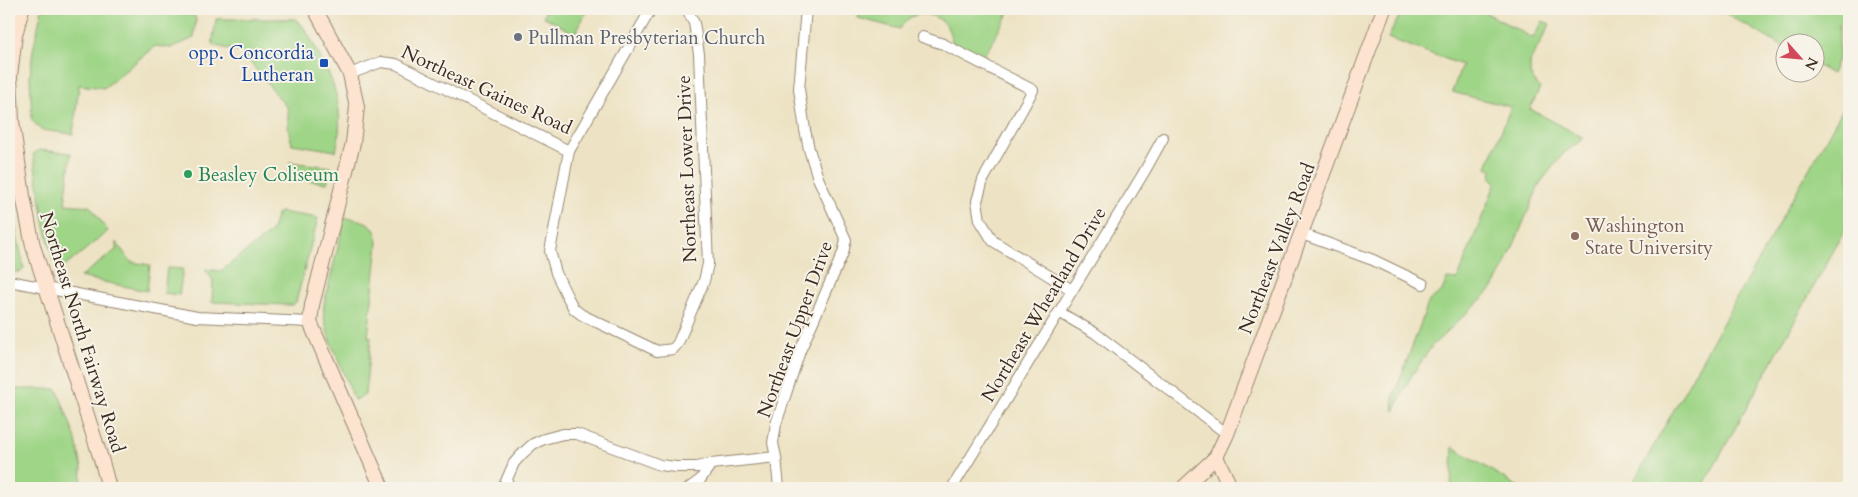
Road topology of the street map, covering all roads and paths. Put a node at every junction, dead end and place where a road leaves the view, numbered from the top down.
1 (22, 9) edge
2 (315, 9) edge
3 (651, 9) edge
4 (687, 9) edge
5 (806, 9) edge
6 (1384, 9) edge
7 (922, 37) dead end
8 (350, 74) junction
9 (1163, 138) dead end
10 (569, 151) junction
11 (1302, 234) junction
12 (9, 281) edge
13 (1423, 284) dead end
14 (46, 288) junction
15 (1072, 290) junction
16 (1059, 312) junction
17 (310, 322) junction
18 (1227, 434) junction
19 (776, 457) junction
20 (1216, 457) junction
21 (711, 464) junction
22 (109, 488) edge
23 (382, 488) edge
24 (503, 488) edge
25 (689, 488) edge
26 (779, 488) edge
27 (952, 488) edge
28 (1183, 488) edge
29 (1231, 488) edge

1 - 14 street, Northeast North Fairway Road
2 - 8 street
3 - 10 street, Northeast Gaines Road
4 - 10 street, Northeast Lower Drive
5 - 19 street, Northeast Upper Drive
6 - 11 street, Northeast Valley Road
7 - 15 street
8 - 10 street, Northeast Gaines Road
8 - 17 street
9 - 15 street, Northeast Wheatland Drive
11 - 13 street
11 - 18 street, Northeast Valley Road
12 - 14 street
14 - 17 street
14 - 22 street, Northeast North Fairway Road
15 - 16 street, Northeast Wheatland Drive
16 - 18 street
16 - 27 street, Northeast Wheatland Drive
17 - 23 street
18 - 20 street, Northeast Valley Road
19 - 21 street
19 - 26 street, Northeast Upper Drive
20 - 28 street, Northeast Valley Road
20 - 29 street
21 - 24 street
21 - 25 street

